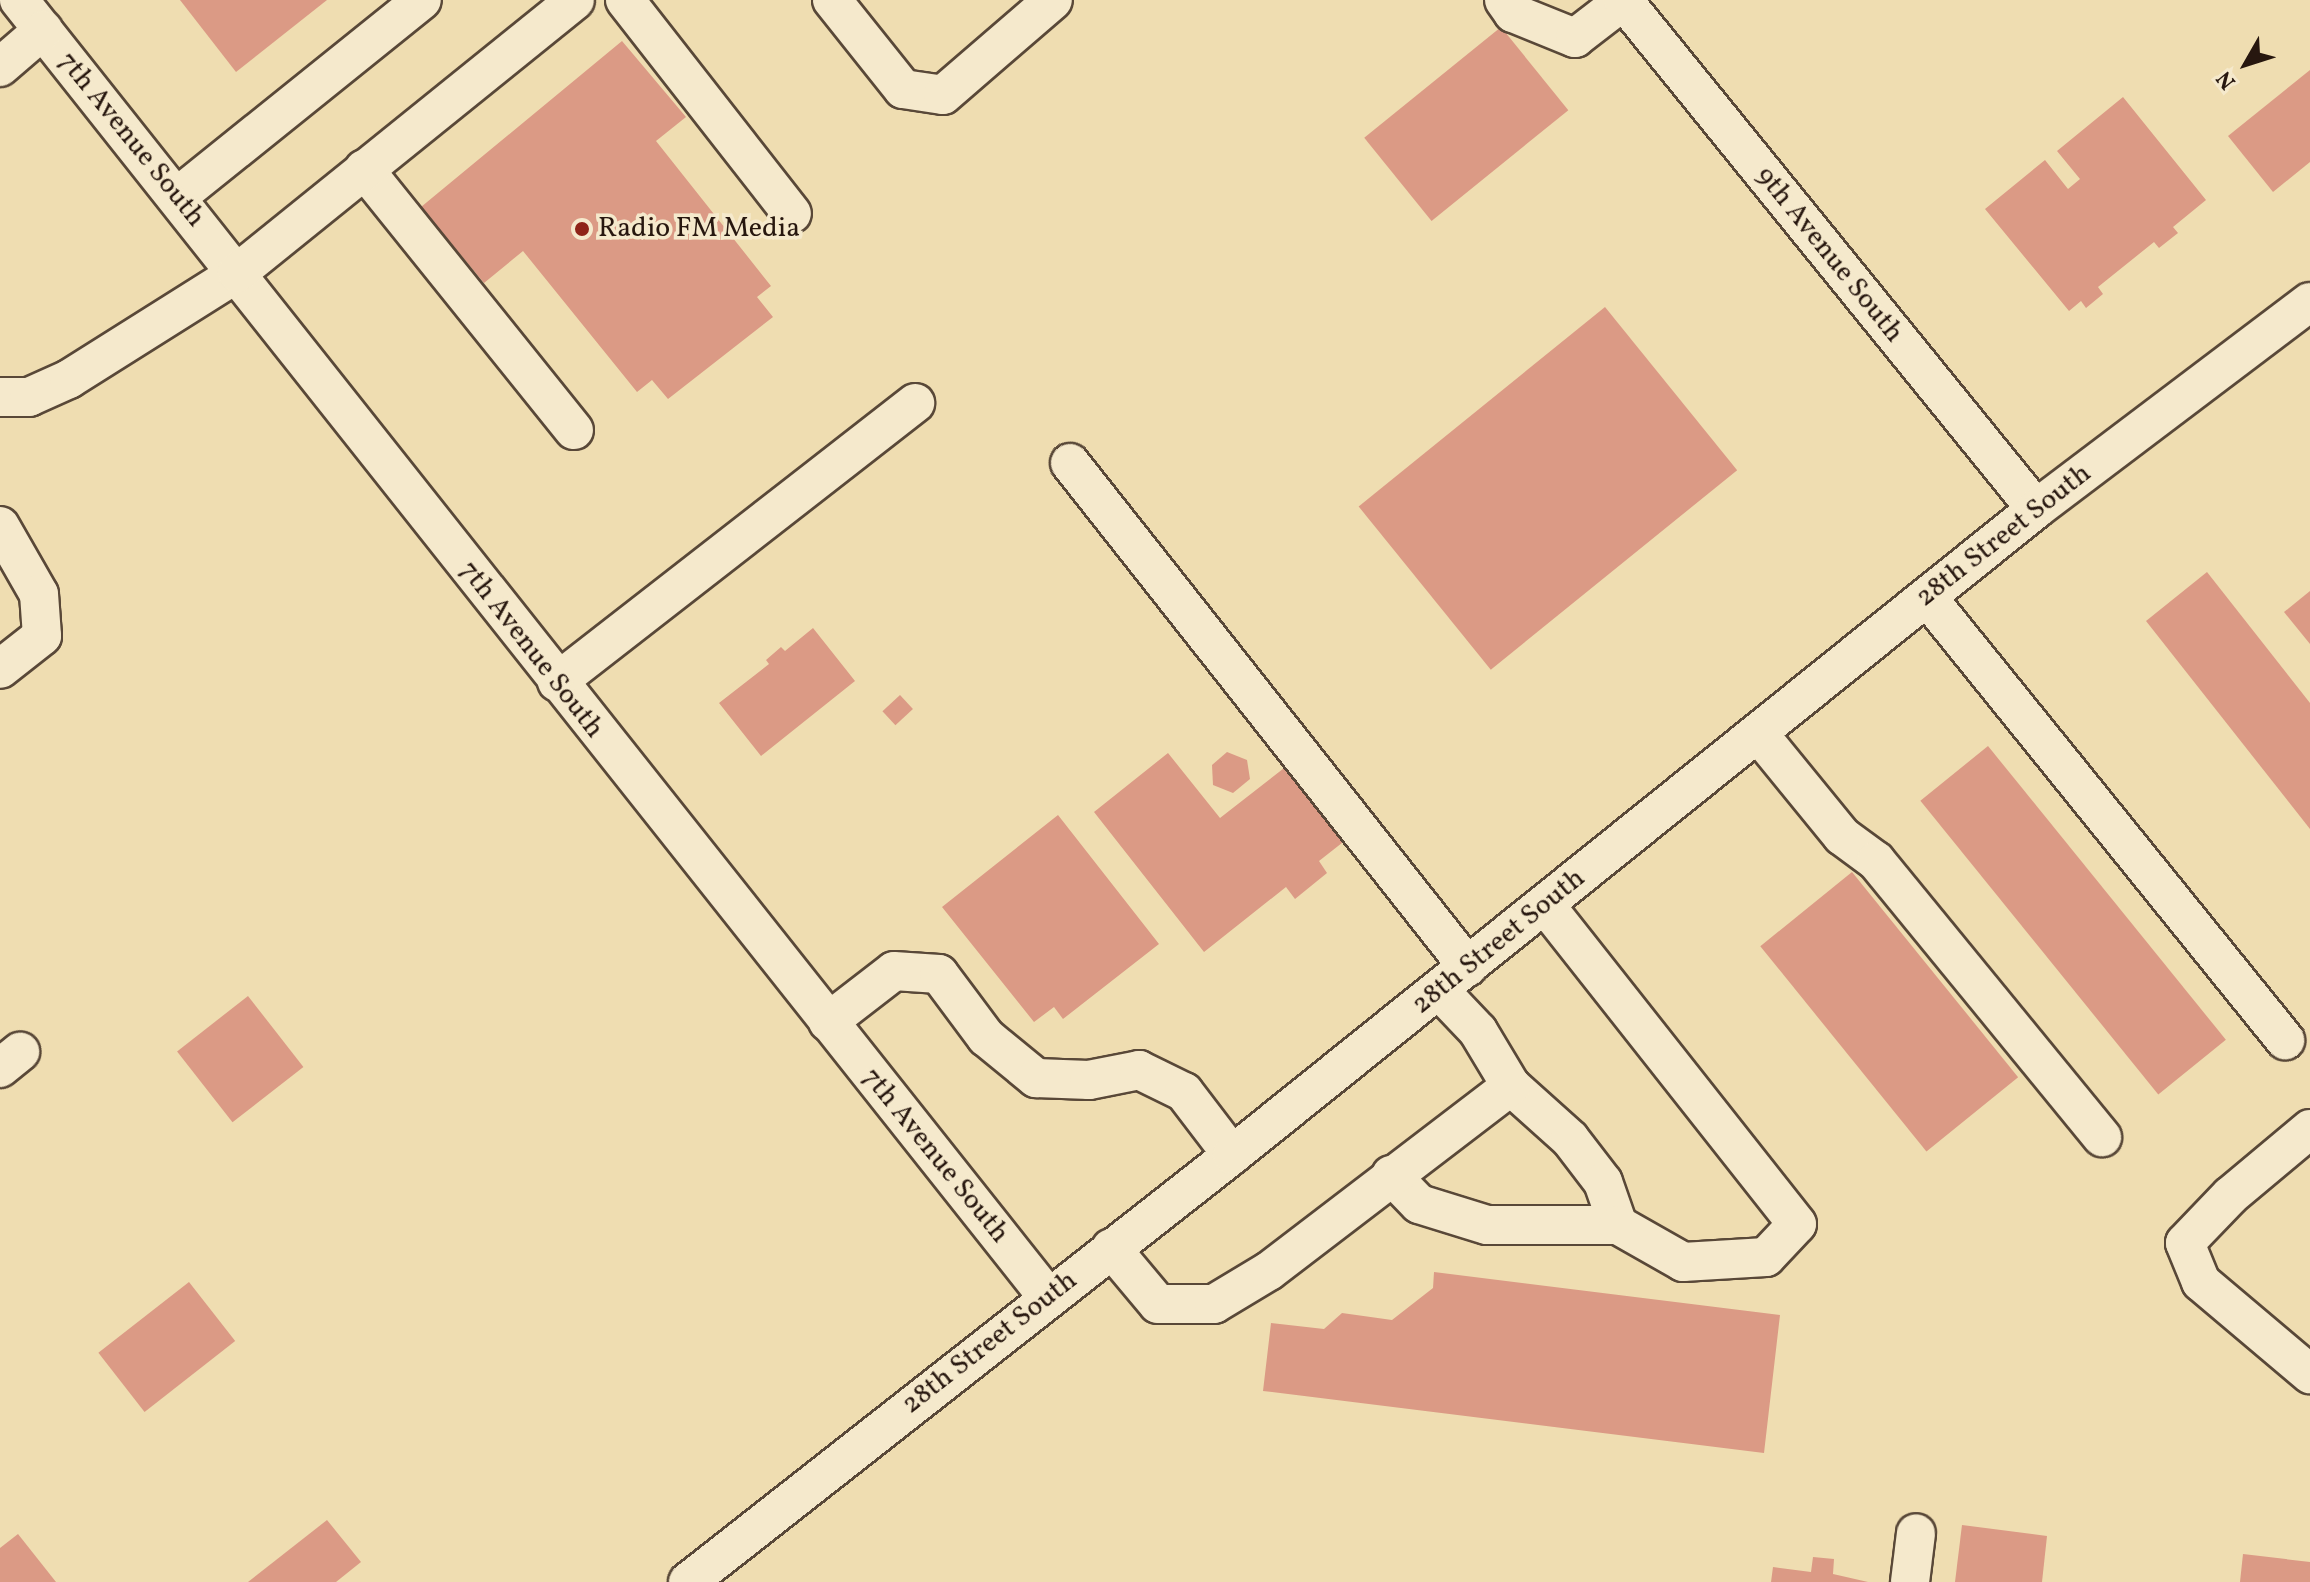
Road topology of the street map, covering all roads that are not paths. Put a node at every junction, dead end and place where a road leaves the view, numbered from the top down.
1 (19, 0) edge
2 (422, 0) edge
3 (575, 0) edge
4 (625, 0) edge
5 (832, 0) edge
6 (1053, 0) edge
7 (1504, 0) edge
8 (1623, 0) edge
9 (43, 30) junction
10 (0, 67) edge
11 (364, 169) junction
12 (177, 197) junction
13 (792, 214) dead end
14 (237, 273) junction
15 (2310, 302) edge
16 (0, 397) edge
17 (915, 403) dead end
18 (574, 430) dead end
19 (1070, 463) dead end
20 (2036, 509) junction
21 (0, 526) edge
22 (1927, 597) junction
23 (0, 669) edge
24 (557, 682) junction
25 (1758, 733) junction
26 (1545, 905) junction
27 (1468, 967) junction
28 (1439, 990) junction
29 (828, 1022) junction
30 (2285, 1040) dead end
31 (1511, 1086) junction
32 (2310, 1129) edge
33 (2102, 1137) dead end
34 (1232, 1155) junction
35 (1391, 1175) junction
36 (1618, 1225) junction
37 (1111, 1248) junction
38 (1047, 1296) junction
39 (2310, 1374) edge
40 (1916, 1533) dead end
41 (688, 1582) edge
42 (1910, 1582) edge

1 - 9 street, 7th Avenue South
2 - 12 street
3 - 11 street
4 - 13 street
5 - 6 street
7 - 8 street
8 - 20 street, 9th Avenue South
9 - 10 street
9 - 12 street, 7th Avenue South
11 - 14 street
11 - 18 street
12 - 14 street, 7th Avenue South
14 - 16 street
14 - 24 street, 7th Avenue South
15 - 20 street, 28th Street South
17 - 24 street
19 - 27 street
20 - 22 street, 28th Street South
21 - 23 street
22 - 25 street, 28th Street South
22 - 30 street
24 - 29 street, 7th Avenue South
25 - 26 street, 28th Street South
25 - 33 street
26 - 27 street, 28th Street South
26 - 36 street
27 - 28 street, 28th Street South
28 - 31 street
28 - 34 street, 28th Street South
29 - 34 street
29 - 38 street, 7th Avenue South
31 - 35 street
31 - 36 street
32 - 39 street
34 - 37 street, 28th Street South
35 - 36 street
35 - 37 street
37 - 38 street, 28th Street South
38 - 41 street, 28th Street South
40 - 42 street

